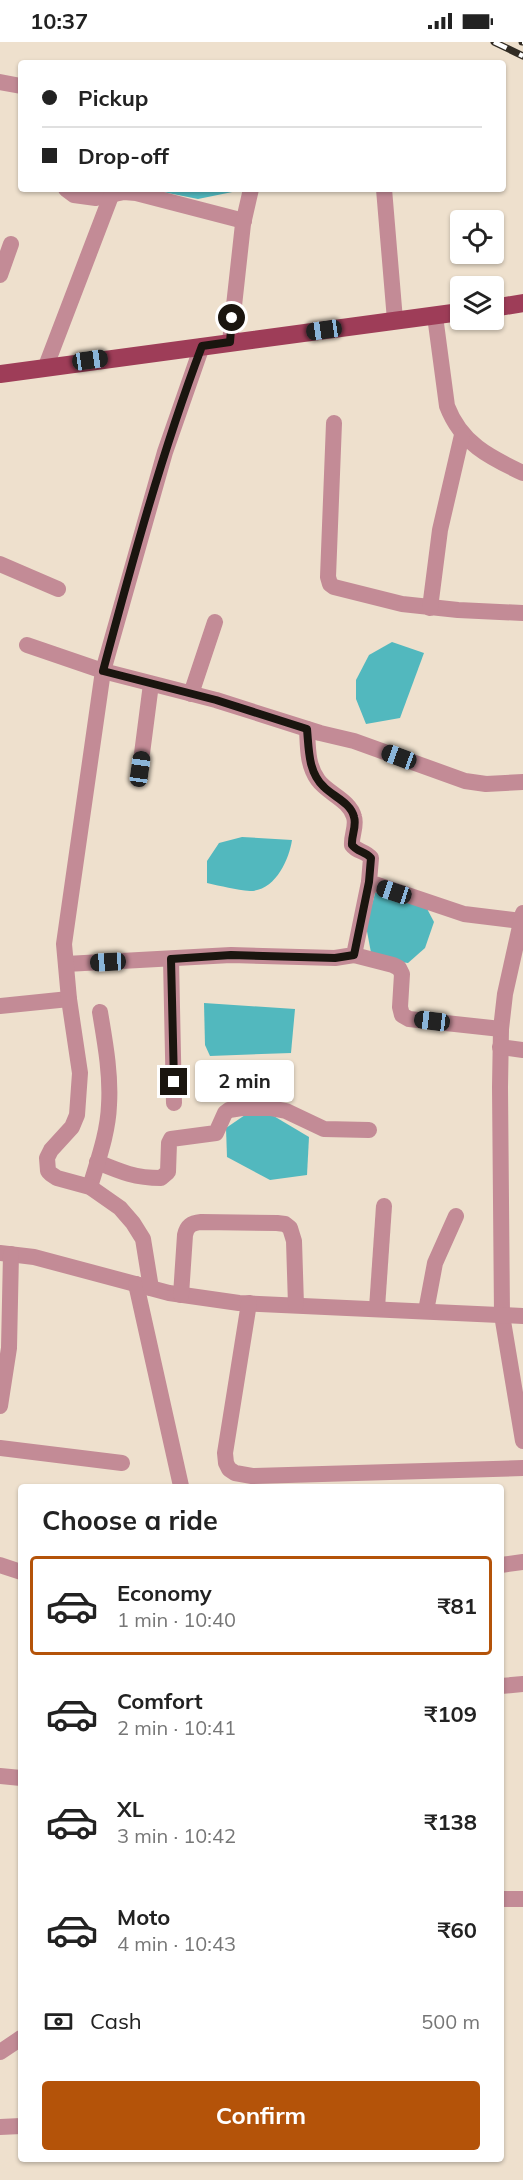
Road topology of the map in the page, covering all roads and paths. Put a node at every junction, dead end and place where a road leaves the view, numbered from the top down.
1 (0, 82) edge
2 (18, 85) edge
3 (70, 192) edge
4 (249, 192) edge
5 (384, 192) edge
6 (111, 196) junction
7 (244, 220) junction
8 (11, 244) dead end
9 (0, 275) edge
10 (523, 303) edge
11 (504, 306) edge
12 (450, 314) edge
13 (435, 316) junction
14 (395, 320) junction
15 (230, 342) junction
16 (202, 346) junction
17 (46, 366) junction
18 (0, 374) edge
19 (334, 423) dead end
20 (462, 435) junction
21 (523, 472) edge
22 (0, 564) edge
23 (58, 589) dead end
24 (430, 608) junction
25 (523, 613) edge
26 (215, 622) dead end
27 (27, 645) dead end
28 (103, 671) junction
29 (151, 684) junction
30 (191, 694) junction
31 (307, 729) junction
32 (140, 769) dead end
33 (523, 782) edge
34 (369, 882) junction
35 (522, 917) edge
36 (354, 955) junction
37 (171, 959) junction
38 (66, 964) junction
39 (69, 999) junction
40 (0, 1006) edge
41 (100, 1012) dead end
42 (501, 1029) junction
43 (501, 1047) junction
44 (523, 1050) edge
45 (174, 1103) dead end
46 (369, 1130) dead end
47 (97, 1162) junction
48 (90, 1186) junction
49 (384, 1206) dead end
50 (456, 1216) dead end
51 (5, 1254) edge
52 (143, 1286) junction
53 (181, 1295) junction
54 (249, 1303) junction
55 (296, 1305) junction
56 (377, 1308) junction
57 (426, 1311) junction
58 (502, 1316) junction
59 (523, 1316) edge
60 (0, 1406) edge
61 (523, 1441) edge
62 (0, 1449) edge
63 (122, 1463) dead end
64 (523, 1468) edge
65 (374, 1471) junction
66 (181, 1484) edge
67 (382, 1484) edge
68 (523, 1562) edge
69 (0, 1565) edge
70 (504, 1565) edge
71 (18, 1571) edge
72 (523, 1684) edge
73 (504, 1686) edge
74 (0, 1776) edge
75 (18, 1778) edge
76 (504, 1899) edge
77 (523, 1899) edge
78 (18, 2040) edge
79 (0, 2052) edge
80 (18, 2126) edge
81 (0, 2127) edge

1 - 2 street
3 - 6 street
4 - 7 street
5 - 14 street
6 - 7 street
6 - 17 street
7 - 15 street
8 - 9 street
10 - 11 main road
12 - 13 main road
13 - 14 main road
13 - 20 street
14 - 15 main road
15 - 16 main road
16 - 17 main road
16 - 28 street
17 - 18 main road
19 - 24 street
20 - 21 street
20 - 24 street
22 - 23 street
24 - 25 street
26 - 30 street
27 - 28 street
28 - 29 street
28 - 38 street
29 - 30 street
29 - 32 street
30 - 31 street
31 - 33 street
31 - 34 street
34 - 35 street
34 - 36 street
35 - 42 street
36 - 37 street
36 - 42 street
37 - 38 street
37 - 45 street
38 - 39 street
39 - 40 street
39 - 48 street
41 - 47 street
42 - 43 street
43 - 44 street
43 - 58 street
46 - 47 street
47 - 48 street
48 - 52 street
49 - 56 street
50 - 57 street
51 - 52 street
51 - 60 street
52 - 53 street
52 - 66 street
53 - 54 street
53 - 55 street
54 - 55 street
54 - 65 street
55 - 56 street
56 - 57 street
57 - 58 street
58 - 59 street
58 - 61 street
62 - 63 street
64 - 65 street
65 - 67 street
68 - 70 street
69 - 71 street
72 - 73 street
74 - 75 street
76 - 77 street
78 - 79 street
80 - 81 street

